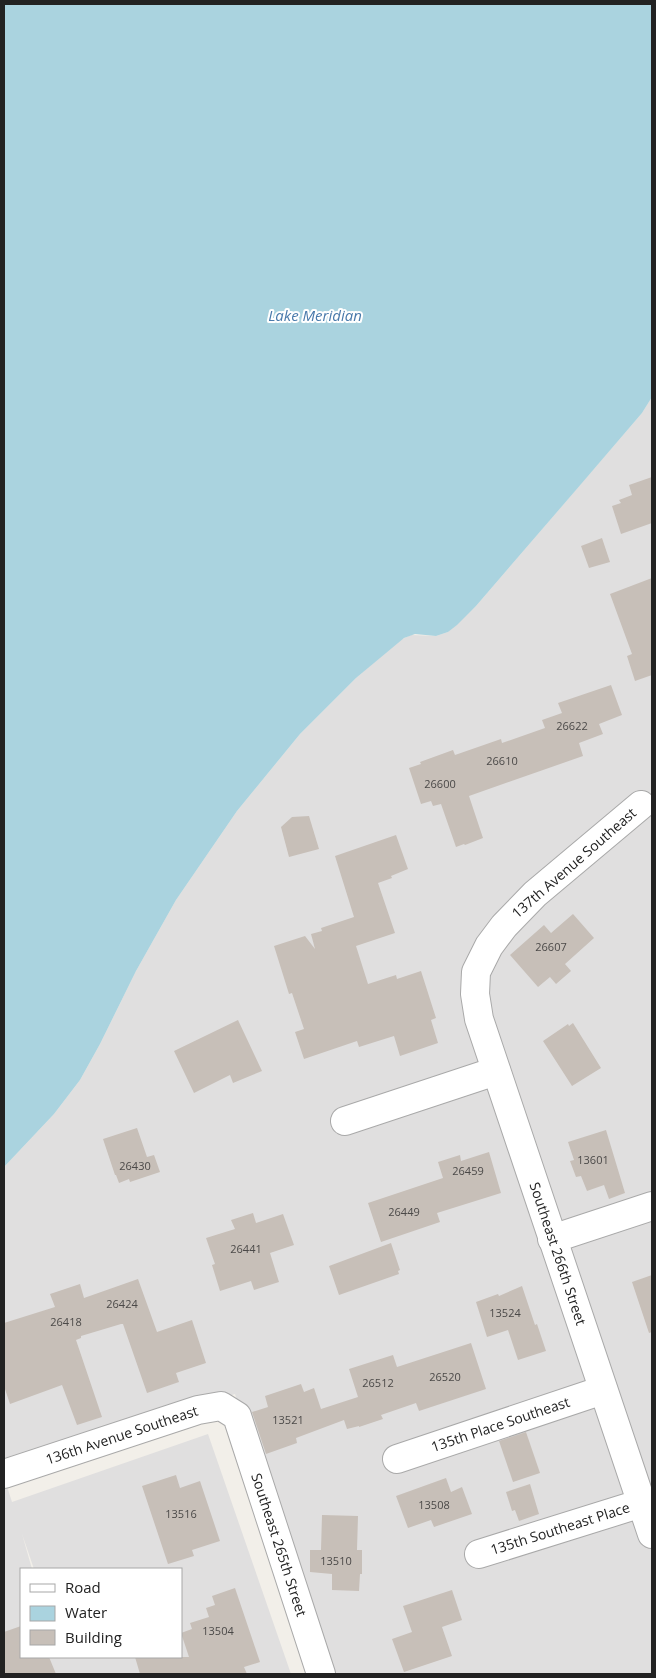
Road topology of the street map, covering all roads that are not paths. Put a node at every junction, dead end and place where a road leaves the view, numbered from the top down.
1 (641, 805) dead end
2 (476, 972) joint
3 (496, 1071) junction
4 (345, 1121) dead end
5 (652, 1206) edge
6 (552, 1239) junction
7 (603, 1390) junction
8 (238, 1416) joint
9 (397, 1459) dead end
10 (4, 1474) edge
11 (642, 1503) junction
12 (652, 1534) edge
13 (479, 1554) dead end
14 (321, 1674) edge

1 - 2 street, 137th Avenue Southeast
2 - 3 street, Southeast 266th Street
3 - 4 street
3 - 6 street, Southeast 266th Street
5 - 6 street
6 - 7 street, Southeast 266th Street
7 - 9 street, 135th Place Southeast
7 - 11 street, Southeast 266th Street
8 - 10 street, 136th Avenue Southeast
8 - 14 street, Southeast 265th Street
11 - 12 street, Southeast 266th Street
11 - 13 street, 135th Southeast Place

